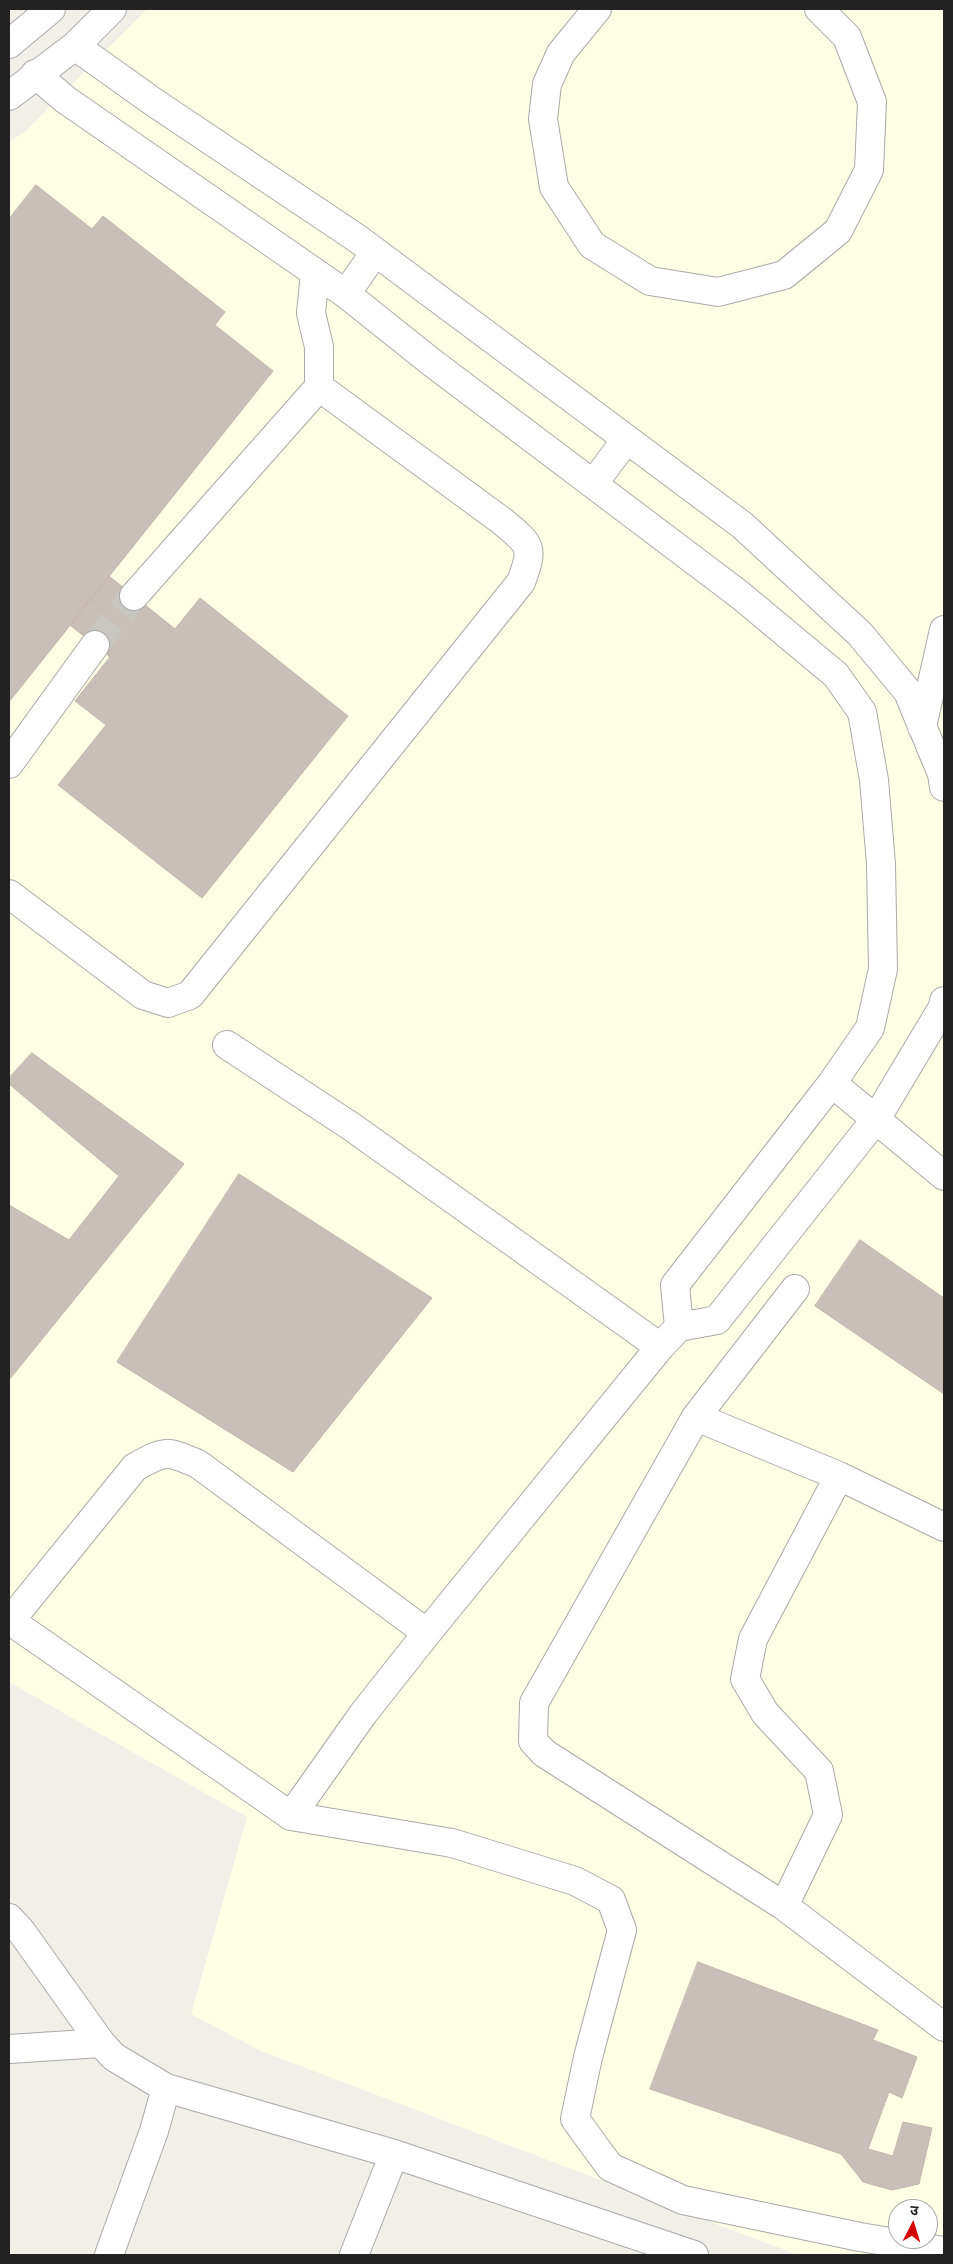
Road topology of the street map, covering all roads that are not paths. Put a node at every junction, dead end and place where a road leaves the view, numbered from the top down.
1 (51, 9) edge
2 (112, 9) edge
3 (597, 9) edge
4 (819, 9) edge
5 (9, 44) edge
6 (75, 46) junction
7 (35, 74) junction
8 (9, 96) edge
9 (375, 252) junction
10 (315, 273) junction
11 (346, 294) junction
12 (319, 387) junction
13 (626, 440) junction
14 (594, 484) junction
15 (134, 596) tunnel mouth
16 (944, 630) edge
17 (95, 645) tunnel mouth
18 (922, 727) junction
19 (9, 764) edge
20 (944, 787) edge
21 (9, 894) edge
22 (944, 1001) edge
23 (226, 1045) dead end
24 (832, 1083) junction
25 (876, 1119) junction
26 (944, 1176) edge
27 (795, 1289) dead end
28 (670, 1337) junction
29 (696, 1416) junction
30 (839, 1476) junction
31 (944, 1527) edge
32 (9, 1620) edge
33 (427, 1633) junction
34 (291, 1816) junction
35 (784, 1906) junction
36 (9, 1918) edge
37 (944, 2027) edge
38 (101, 2043) junction
39 (9, 2049) edge
40 (166, 2088) junction
41 (394, 2154) junction
42 (944, 2251) edge
43 (110, 2255) edge
44 (354, 2255) edge
45 (694, 2255) edge

1 - 5 street
2 - 6 street
3 - 4 street
6 - 7 street
6 - 9 street
7 - 8 street
7 - 10 street
9 - 11 street
9 - 13 street
10 - 11 street
10 - 12 street
11 - 14 street
12 - 15 street
12 - 21 street
13 - 14 street
13 - 18 street
14 - 24 street
16 - 18 street
17 - 19 street
18 - 20 street
22 - 25 street
23 - 28 street
24 - 25 street
24 - 28 street
25 - 26 street
25 - 28 street
27 - 29 street
28 - 33 street
29 - 30 street
29 - 35 street
30 - 31 street
30 - 35 street
32 - 33 street
32 - 34 street
33 - 34 street
34 - 42 street
35 - 37 street
36 - 38 street
38 - 39 street
38 - 40 street
40 - 41 street
40 - 43 street
41 - 44 street
41 - 45 street

